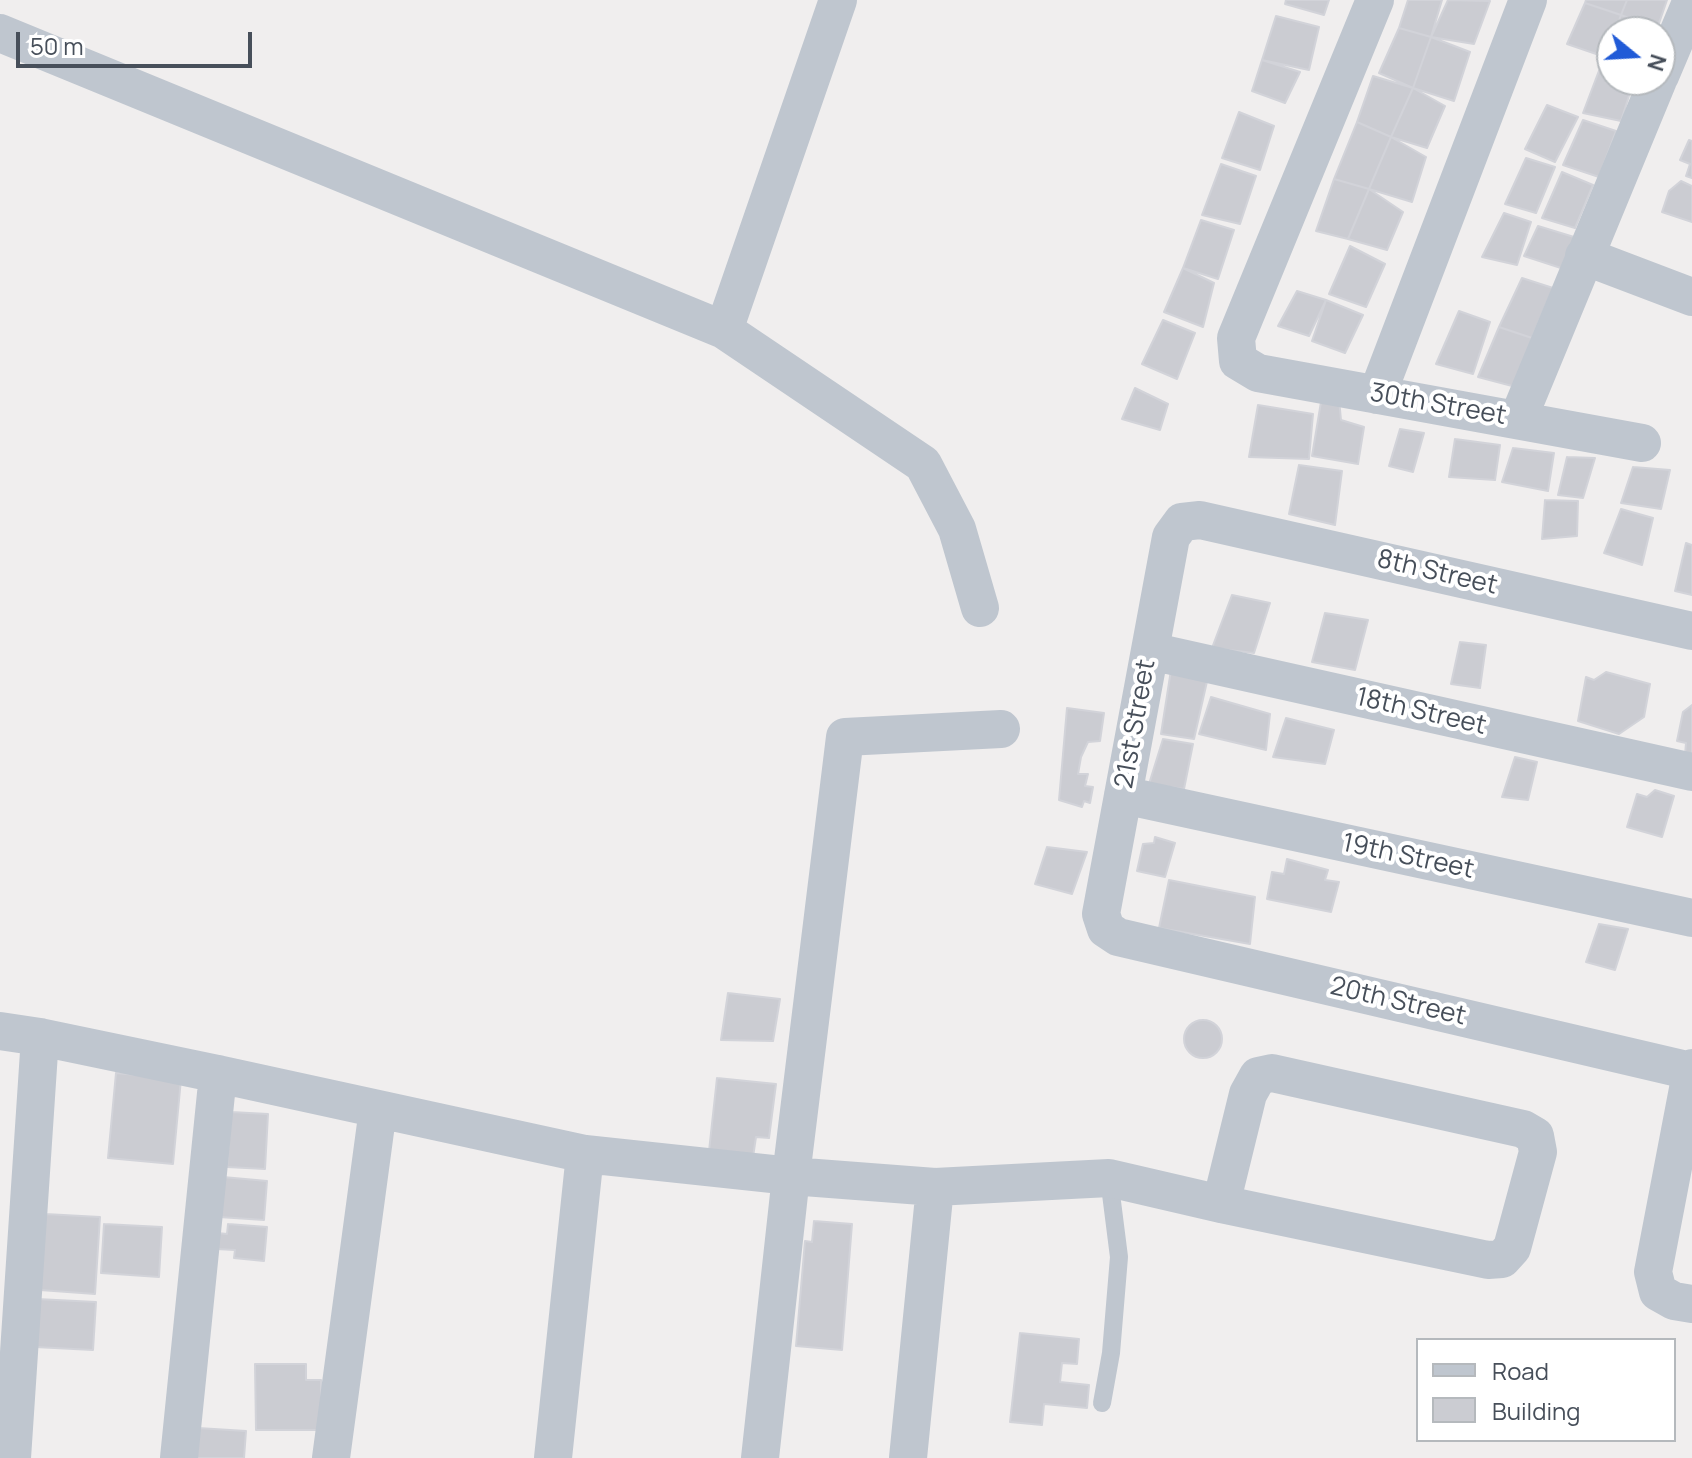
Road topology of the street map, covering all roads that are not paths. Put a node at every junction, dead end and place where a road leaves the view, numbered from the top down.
1 (838, 0) edge
2 (1375, 0) edge
3 (1528, 0) edge
4 (1692, 0) edge
5 (0, 33) edge
6 (1676, 38) edge
7 (1651, 96) edge
8 (1584, 256) junction
9 (1692, 297) edge
10 (724, 330) junction
11 (1377, 395) junction
12 (1518, 419) junction
13 (1642, 443) dead end
14 (1182, 522) joint
15 (980, 608) dead end
16 (1692, 631) edge
17 (1150, 651) junction
18 (1001, 729) dead end
19 (1692, 772) edge
20 (1123, 795) junction
21 (1692, 918) edge
22 (1106, 929) joint
23 (0, 1031) edge
24 (40, 1037) junction
25 (1692, 1069) edge
26 (218, 1074) junction
27 (378, 1109) junction
28 (585, 1154) junction
29 (791, 1176) junction
30 (1109, 1178) junction
31 (935, 1187) junction
32 (1221, 1204) junction
33 (1675, 1298) edge
34 (1102, 1403) dead end
35 (12, 1458) edge
36 (179, 1458) edge
37 (331, 1458) edge
38 (553, 1458) edge
39 (760, 1458) edge
40 (908, 1458) edge

1 - 10 street
2 - 11 street, 30th Street
3 - 11 street
4 - 6 street
5 - 10 street
7 - 8 street
8 - 9 street
8 - 12 street
10 - 15 street
11 - 12 street, 30th Street
12 - 13 street, 30th Street
14 - 16 street, 8th Street
14 - 17 street, 21st Street
17 - 19 street, 18th Street
17 - 20 street, 21st Street
18 - 29 street
20 - 21 street, 19th Street
20 - 22 street, 21st Street
22 - 25 street, 20th Street
23 - 24 street
24 - 26 street
24 - 35 street
25 - 33 street
26 - 27 street
26 - 36 street
27 - 28 street
27 - 37 street
28 - 29 street
28 - 38 street
29 - 31 street
29 - 39 street
30 - 31 street
30 - 32 street
30 - 34 lane
31 - 40 street
32 - 32 street

